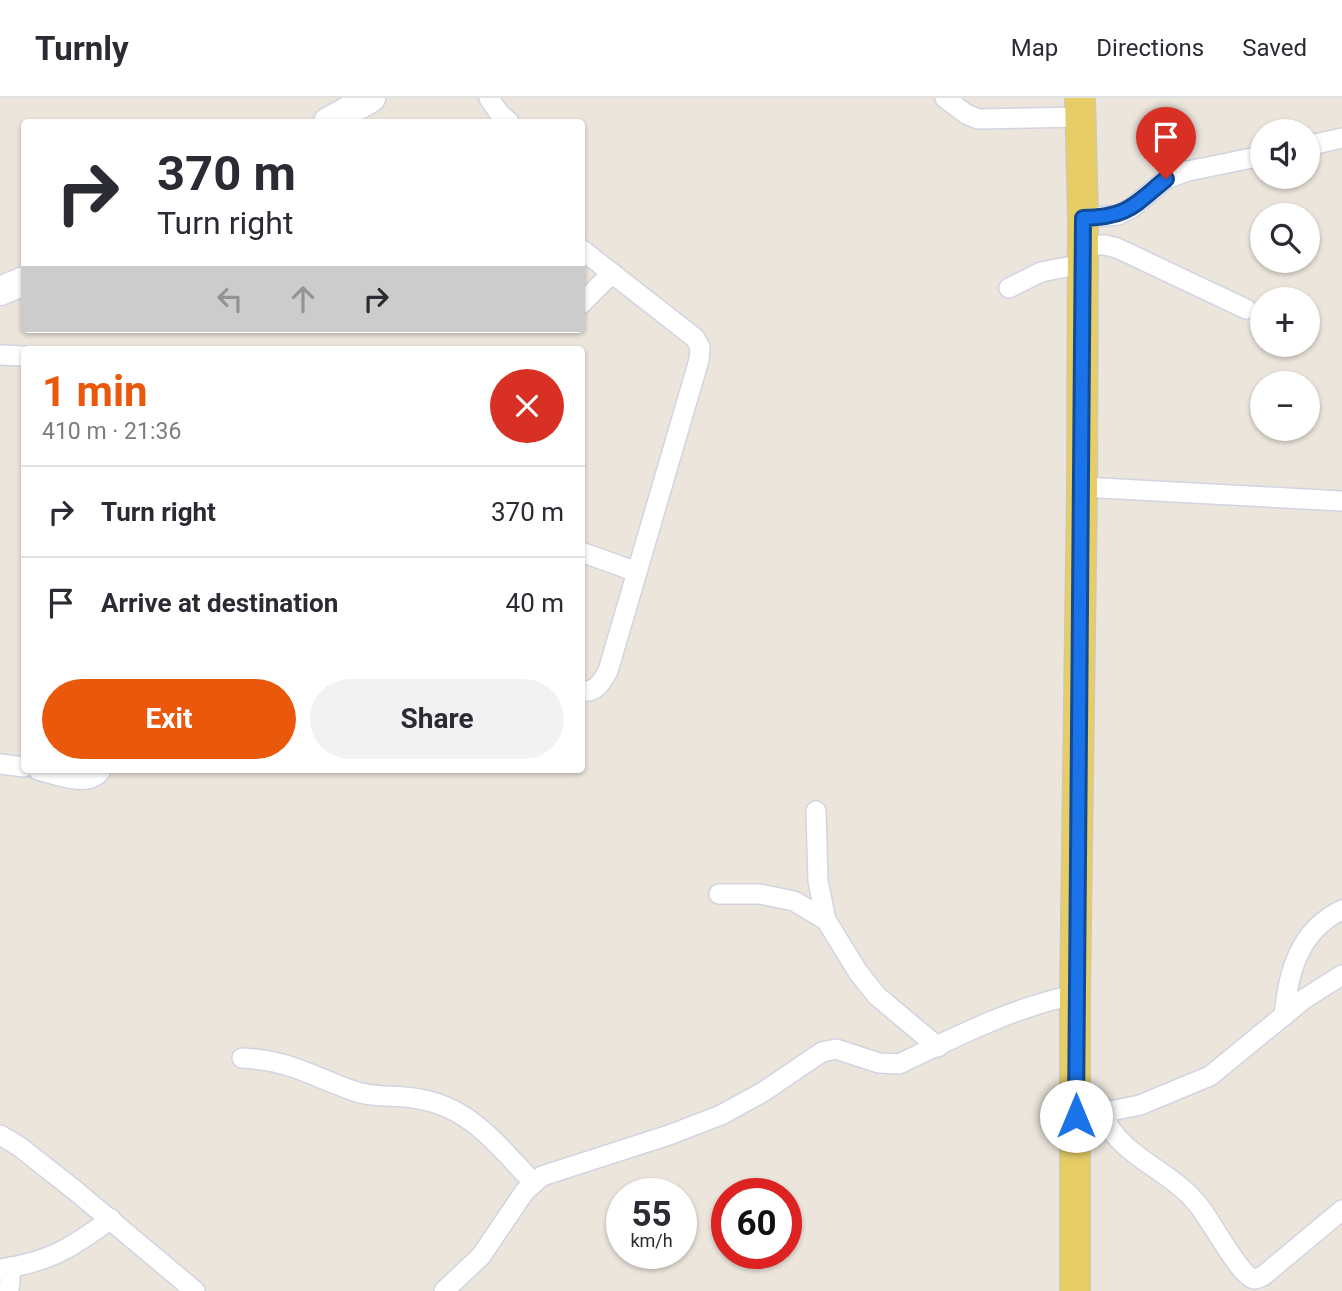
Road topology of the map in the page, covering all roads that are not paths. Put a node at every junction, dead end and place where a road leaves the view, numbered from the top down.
1 (371, 98) edge
2 (489, 98) edge
3 (945, 98) edge
4 (1081, 108) edge
5 (333, 119) edge
6 (505, 119) edge
7 (1342, 138) edge
8 (1320, 143) edge
9 (1250, 158) edge
10 (1083, 242) junction
11 (585, 252) edge
12 (612, 273) junction
13 (1009, 288) dead end
14 (585, 300) edge
15 (1246, 309) dead end
16 (0, 355) edge
17 (21, 356) edge
18 (1082, 487) junction
19 (1342, 501) edge
20 (585, 553) edge
21 (637, 572) junction
22 (585, 692) edge
23 (0, 764) edge
24 (21, 767) edge
25 (53, 773) edge
26 (99, 773) edge
27 (816, 811) dead end
28 (719, 894) dead end
29 (1342, 910) edge
30 (826, 920) junction
31 (1342, 975) edge
32 (1075, 995) junction
33 (1284, 1016) junction
34 (938, 1047) junction
35 (242, 1058) dead end
36 (1089, 1115) junction
37 (0, 1135) edge
38 (533, 1182) junction
39 (1342, 1210) edge
40 (111, 1219) junction
41 (6, 1268) edge
42 (9, 1291) edge
43 (195, 1291) edge
44 (444, 1291) edge
45 (1075, 1291) edge

1 - 5 main road
2 - 6 street
3 - 4 street
4 - 10 main road
7 - 8 street
9 - 10 street
10 - 13 street
10 - 15 street
10 - 18 main road
11 - 12 street
12 - 14 street
12 - 21 street
16 - 17 street
18 - 19 street
18 - 32 main road
20 - 21 street
21 - 22 street
23 - 24 street
25 - 26 street
27 - 30 street
28 - 30 street
29 - 33 street
30 - 34 street
31 - 33 street
32 - 34 street
32 - 36 main road
33 - 36 street
34 - 38 street
35 - 38 street
36 - 39 street
36 - 45 main road
37 - 40 street
38 - 44 street
40 - 41 street
40 - 43 street
41 - 42 street

